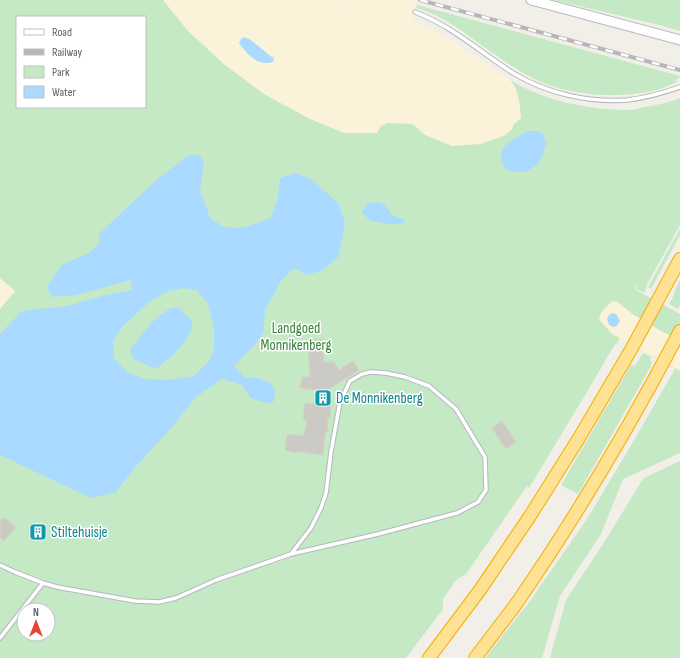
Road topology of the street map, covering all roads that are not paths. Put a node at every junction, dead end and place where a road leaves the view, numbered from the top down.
1 (531, 0) edge
2 (414, 12) dead end
3 (680, 40) edge
4 (680, 87) edge
5 (680, 259) edge
6 (680, 331) edge
7 (291, 554) junction
8 (0, 565) edge
9 (43, 583) junction
10 (0, 638) edge
11 (429, 658) edge
12 (475, 658) edge

1 - 3 main road
2 - 4 lane
5 - 11 highway
6 - 12 highway
7 - 7 lane
7 - 9 lane
8 - 9 lane
9 - 10 lane

